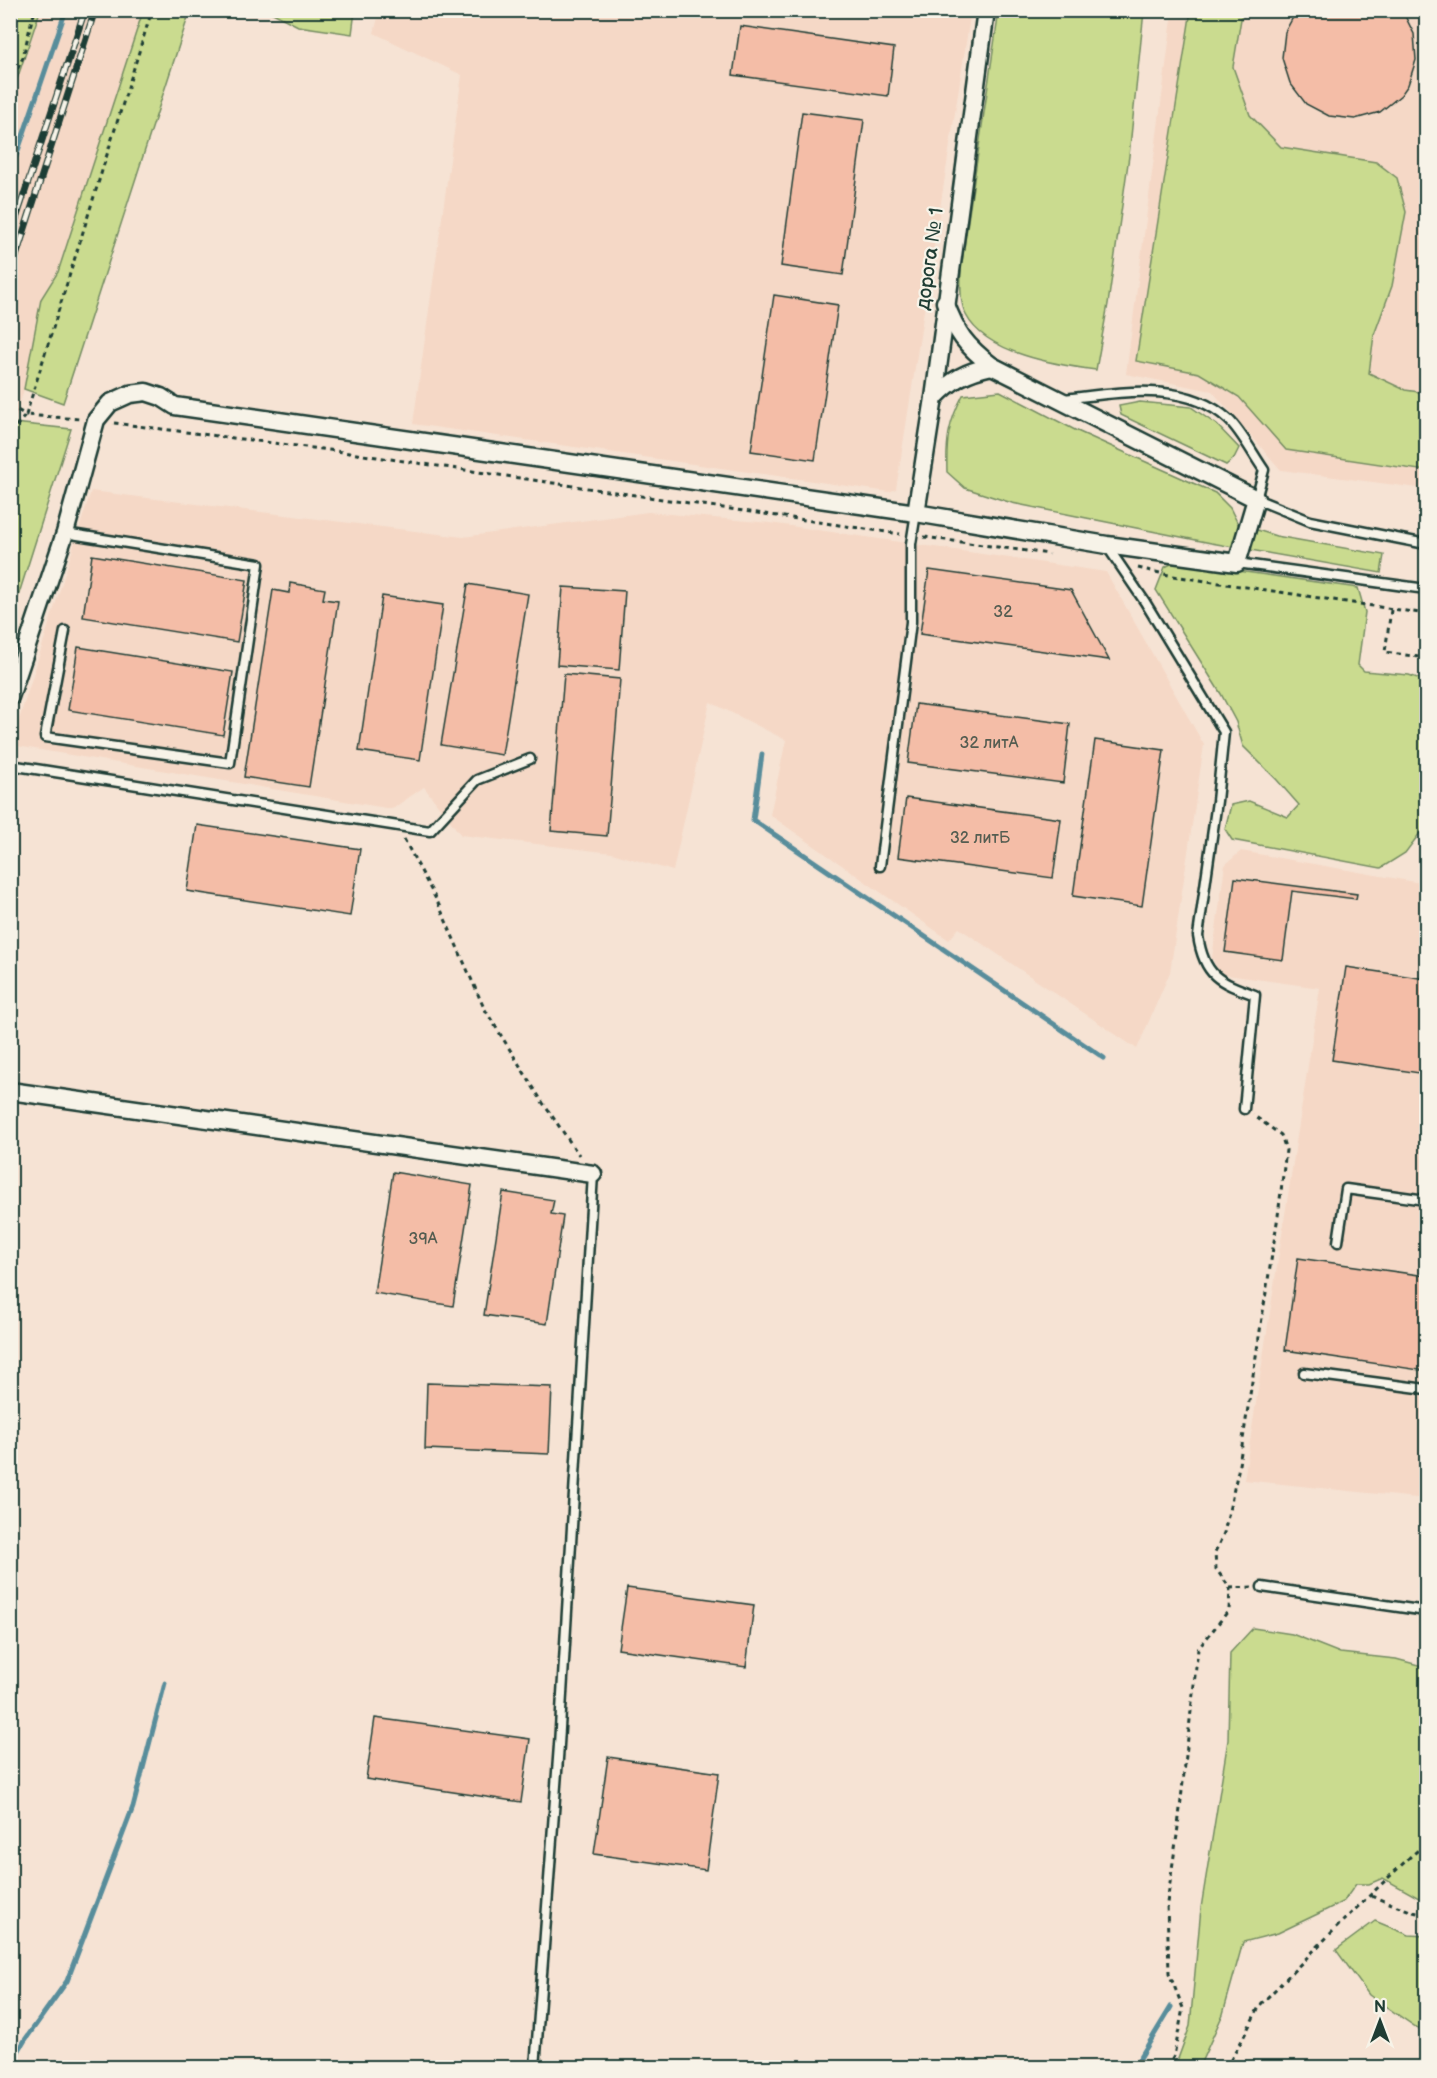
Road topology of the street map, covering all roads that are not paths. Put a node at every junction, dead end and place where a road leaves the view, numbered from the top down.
1 (986, 10) edge
2 (945, 302) junction
3 (992, 366) junction
4 (934, 398) junction
5 (1060, 400) junction
6 (1256, 499) junction
7 (916, 513) junction
8 (64, 533) junction
9 (1426, 544) edge
10 (1107, 545) junction
11 (1237, 563) junction
12 (1426, 589) edge
13 (65, 630) dead end
14 (10, 697) edge
15 (530, 759) dead end
16 (10, 765) edge
17 (880, 866) dead end
18 (10, 1090) edge
19 (1244, 1109) road end
20 (593, 1174) joint
21 (1426, 1200) edge
22 (1338, 1242) dead end
23 (1304, 1373) dead end
24 (1426, 1389) edge
25 (1262, 1587) road end
26 (1426, 1611) edge
27 (535, 2067) edge

1 - 2 street, дорога № 1
2 - 3 street
2 - 4 street, дорога № 1
3 - 4 street
3 - 5 street
4 - 7 street, дорога № 1
5 - 6 street
5 - 6 lane
6 - 9 lane
6 - 11 street
7 - 8 street
7 - 10 street
7 - 17 lane
8 - 13 lane
8 - 14 street
10 - 11 street
10 - 19 lane
11 - 12 lane
15 - 16 lane
18 - 20 street
20 - 27 lane
21 - 22 lane
23 - 24 lane
25 - 26 lane

